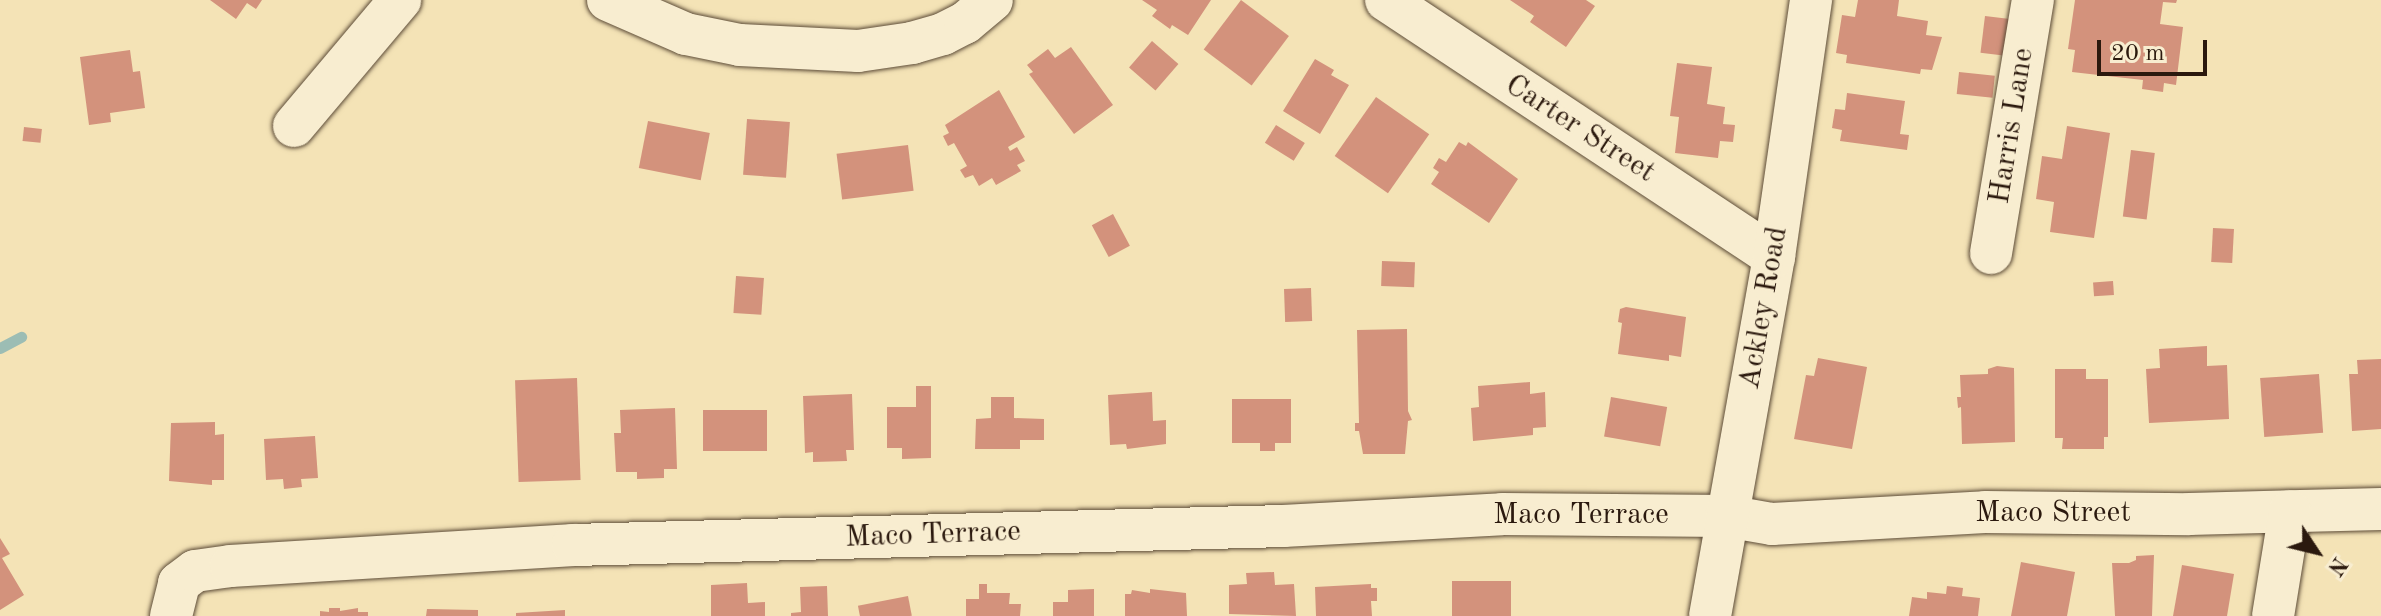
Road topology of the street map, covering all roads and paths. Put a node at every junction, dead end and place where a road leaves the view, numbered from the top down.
1 (400, 0) edge
2 (608, 0) edge
3 (992, 0) edge
4 (1386, 0) edge
5 (1811, 0) edge
6 (2033, 0) edge
7 (294, 126) dead end
8 (1991, 253) dead end
9 (1774, 257) junction
10 (2381, 509) edge
11 (2290, 511) junction
12 (1726, 516) junction
13 (171, 616) edge
14 (1710, 616) edge
15 (2273, 616) edge

1 - 7 street
2 - 3 street
4 - 9 street, Carter Street
5 - 9 street, Ackley Road
6 - 8 street, Harris Lane
9 - 12 street, Ackley Road
10 - 11 street, Maco Street
11 - 12 street, Maco Street
11 - 15 street
12 - 13 street, Maco Terrace
12 - 14 street, Ackley Road

